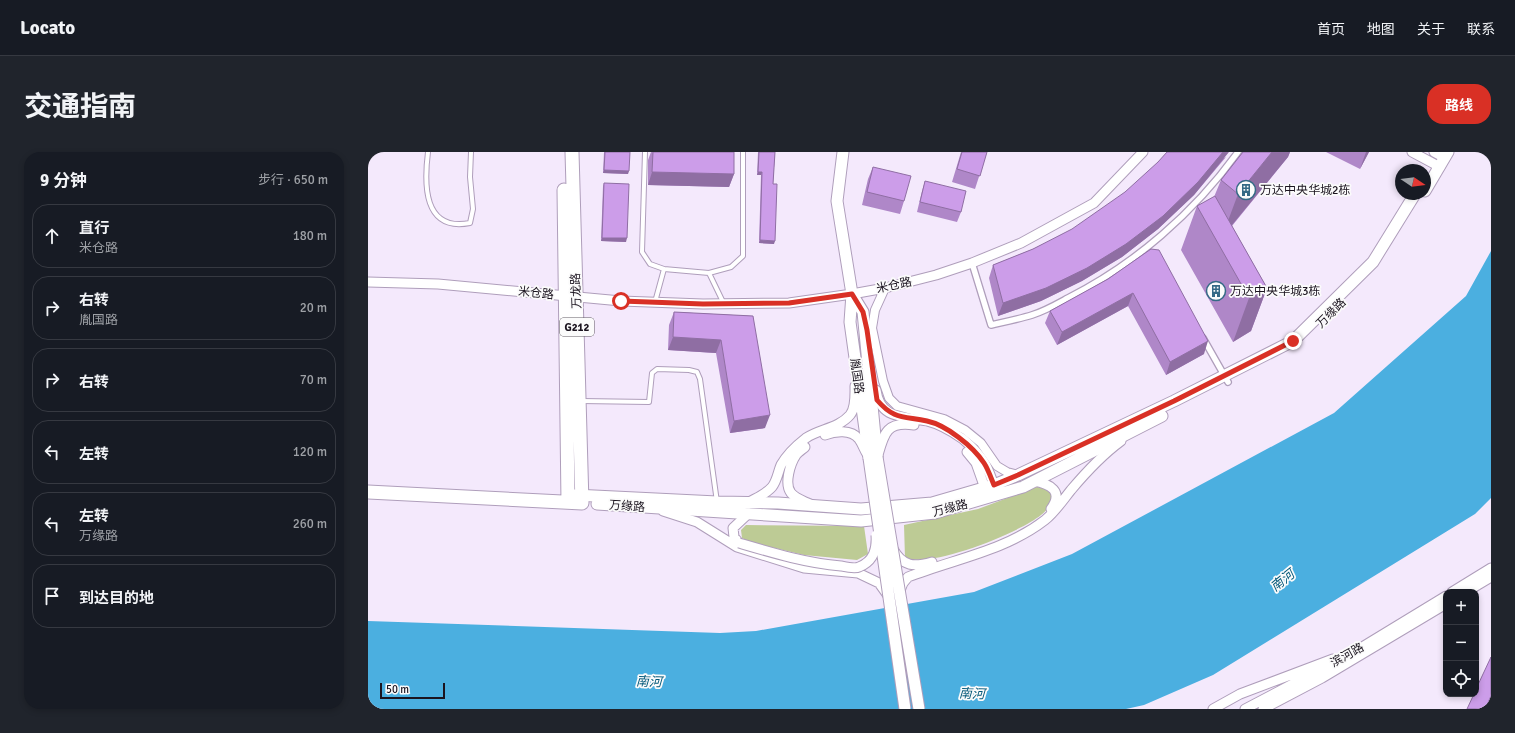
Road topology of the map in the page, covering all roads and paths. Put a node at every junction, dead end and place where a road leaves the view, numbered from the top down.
1 (428, 152) edge
2 (471, 152) edge
3 (564, 152) edge
4 (572, 152) edge
5 (645, 152) edge
6 (743, 152) edge
7 (842, 152) edge
8 (1143, 152) edge
9 (1238, 152) edge
10 (1412, 152) edge
11 (1440, 157) edge
12 (1431, 170) edge
13 (1431, 177) edge
14 (1411, 200) edge
15 (1419, 200) edge
16 (1152, 243) junction
17 (1156, 250) edge
18 (972, 263) junction
19 (664, 269) junction
20 (709, 273) junction
21 (368, 282) edge
22 (885, 288) junction
23 (852, 294) junction
24 (571, 296) junction
25 (654, 302) junction
26 (724, 304) junction
27 (863, 312) junction
28 (850, 322) junction
29 (1201, 334) edge
30 (1226, 379) junction
31 (579, 400) junction
32 (1142, 426) junction
33 (873, 457) junction
34 (1018, 475) junction
35 (1034, 481) junction
36 (368, 484) edge
37 (992, 491) junction
38 (368, 492) edge
39 (568, 498) junction
40 (582, 499) junction
41 (717, 502) junction
42 (816, 506) junction
43 (653, 508) junction
44 (749, 508) junction
45 (1001, 543) junction
46 (738, 545) junction
47 (892, 546) junction
48 (1491, 568) edge
49 (1491, 577) edge
50 (1457, 589) edge
51 (1471, 589) edge
52 (894, 595) junction
53 (1443, 598) edge
54 (1443, 606) edge
55 (1354, 652) junction
56 (906, 709) edge
57 (919, 709) edge
58 (1213, 709) edge
59 (1246, 709) edge
60 (1263, 709) edge

1 - 2 lane
3 - 24 highway, 万龙路 / G212
4 - 24 highway, 万龙路 / G212
5 - 19 lane
6 - 20 lane
7 - 23 main road, 胤国路
8 - 18 street, 米仓路
9 - 16 street
10 - 11 street
11 - 12 main road
11 - 13 main road
14 - 30 main road, 万缘路
15 - 30 main road, 万缘路
16 - 17 street
16 - 18 street
18 - 22 street, 米仓路
19 - 20 lane
19 - 25 lane
20 - 26 lane
21 - 24 street, 米仓路
22 - 23 street, 米仓路
22 - 34 street
23 - 26 street, 米仓路
23 - 27 main road, 胤国路
23 - 28 main road, 胤国路
24 - 25 street, 米仓路
24 - 31 highway, 万龙路 / G212
24 - 39 highway, 万龙路 / G212
25 - 26 street, 米仓路
27 - 33 main road, 胤国路
27 - 37 street
28 - 33 main road, 胤国路
28 - 44 street
29 - 30 street
30 - 32 main road, 万缘路
30 - 34 main road, 万缘路
31 - 40 highway, 万龙路 / G212
31 - 41 lane
32 - 35 main road, 万缘路
32 - 45 street
33 - 37 street
33 - 42 street
33 - 46 street, bridge
33 - 47 main road, bridge
33 - 52 main road, bridge
34 - 37 main road, 万缘路
35 - 37 main road, 万缘路
35 - 45 street
36 - 39 highway, 万缘路
37 - 42 main road, 万缘路
37 - 44 main road, 万缘路
38 - 39 highway, 万缘路
39 - 40 highway, 万缘路
40 - 41 main road, 万缘路
40 - 43 main road, 万缘路
41 - 44 main road, 万缘路
42 - 44 main road, 万缘路
43 - 44 main road, 万缘路
43 - 46 street
44 - 46 street
45 - 47 street
45 - 52 street
46 - 52 street
47 - 52 main road, bridge
48 - 50 street
49 - 51 street
52 - 56 main road, bridge
52 - 57 main road, bridge
53 - 55 street, 滨河路
54 - 60 street, 滨河路
55 - 58 street
55 - 59 street, 滨河路

